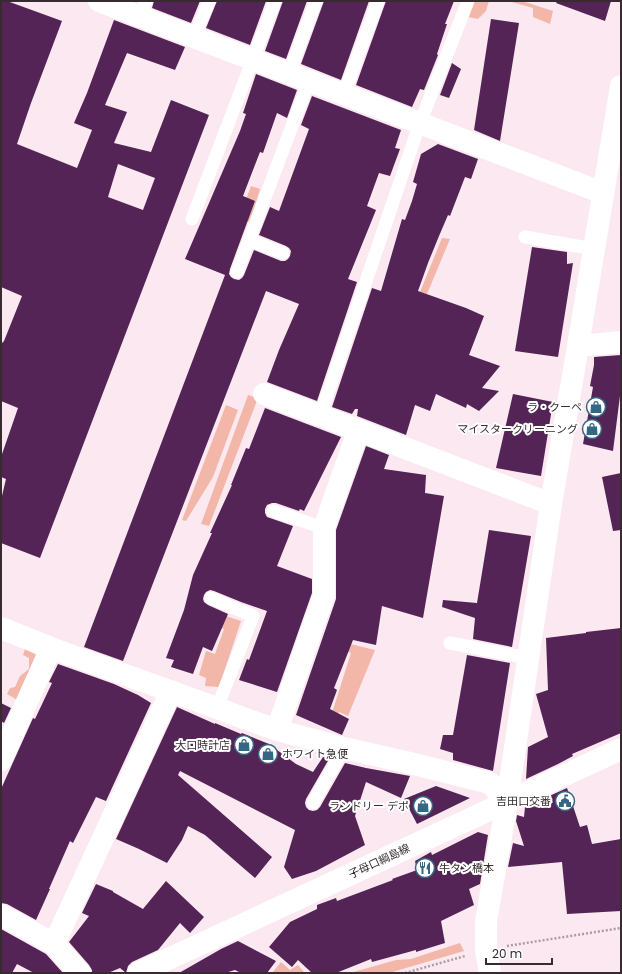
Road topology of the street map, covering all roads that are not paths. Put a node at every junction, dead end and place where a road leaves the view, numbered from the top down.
1 (100, 1) edge
2 (209, 1) edge
3 (275, 1) edge
4 (316, 1) edge
5 (378, 1) edge
6 (468, 1) edge
7 (143, 9) edge
8 (194, 37) junction
9 (253, 60) junction
10 (289, 73) junction
11 (309, 81) junction
12 (621, 86) edge
13 (344, 94) junction
14 (420, 123) junction
15 (603, 193) junction
16 (192, 219) dead end
17 (525, 238) dead end
18 (249, 240) junction
19 (594, 249) junction
20 (283, 253) dead end
21 (237, 272) dead end
22 (621, 342) edge
23 (578, 346) junction
24 (264, 394) dead end
25 (320, 416) junction
26 (358, 431) junction
27 (551, 504) junction
28 (273, 511) dead end
29 (324, 528) junction
30 (211, 598) dead end
31 (1, 628) edge
32 (450, 643) dead end
33 (51, 648) junction
34 (528, 658) junction
35 (170, 691) junction
36 (217, 708) junction
37 (277, 730) junction
38 (344, 748) junction
39 (621, 749) edge
40 (1, 760) edge
41 (508, 802) junction
42 (313, 803) dead end
43 (1, 915) edge
44 (54, 944) junction
45 (488, 960) edge
46 (80, 973) edge
47 (138, 973) edge

1 - 7 street
2 - 8 lane
3 - 9 lane
4 - 10 lane
5 - 13 lane
6 - 14 lane
7 - 8 street
8 - 9 street
9 - 10 street
9 - 16 lane
10 - 11 street
11 - 13 street
11 - 18 lane
12 - 15 street
13 - 14 street
14 - 15 street
14 - 25 lane
15 - 19 street
17 - 19 lane
18 - 20 lane
18 - 21 lane
19 - 23 street
22 - 23 street
23 - 27 street
24 - 25 street
25 - 26 street
26 - 27 street
26 - 29 street
27 - 34 street
28 - 29 lane
29 - 37 street
30 - 36 lane
31 - 33 street
32 - 34 lane
33 - 35 street
33 - 40 street
34 - 41 street
35 - 36 street
35 - 44 street
36 - 37 street
37 - 38 street
38 - 41 street
38 - 42 lane
39 - 41 street, 子母口綱島線
41 - 45 street
41 - 47 street, 子母口綱島線
43 - 44 street
44 - 46 street

